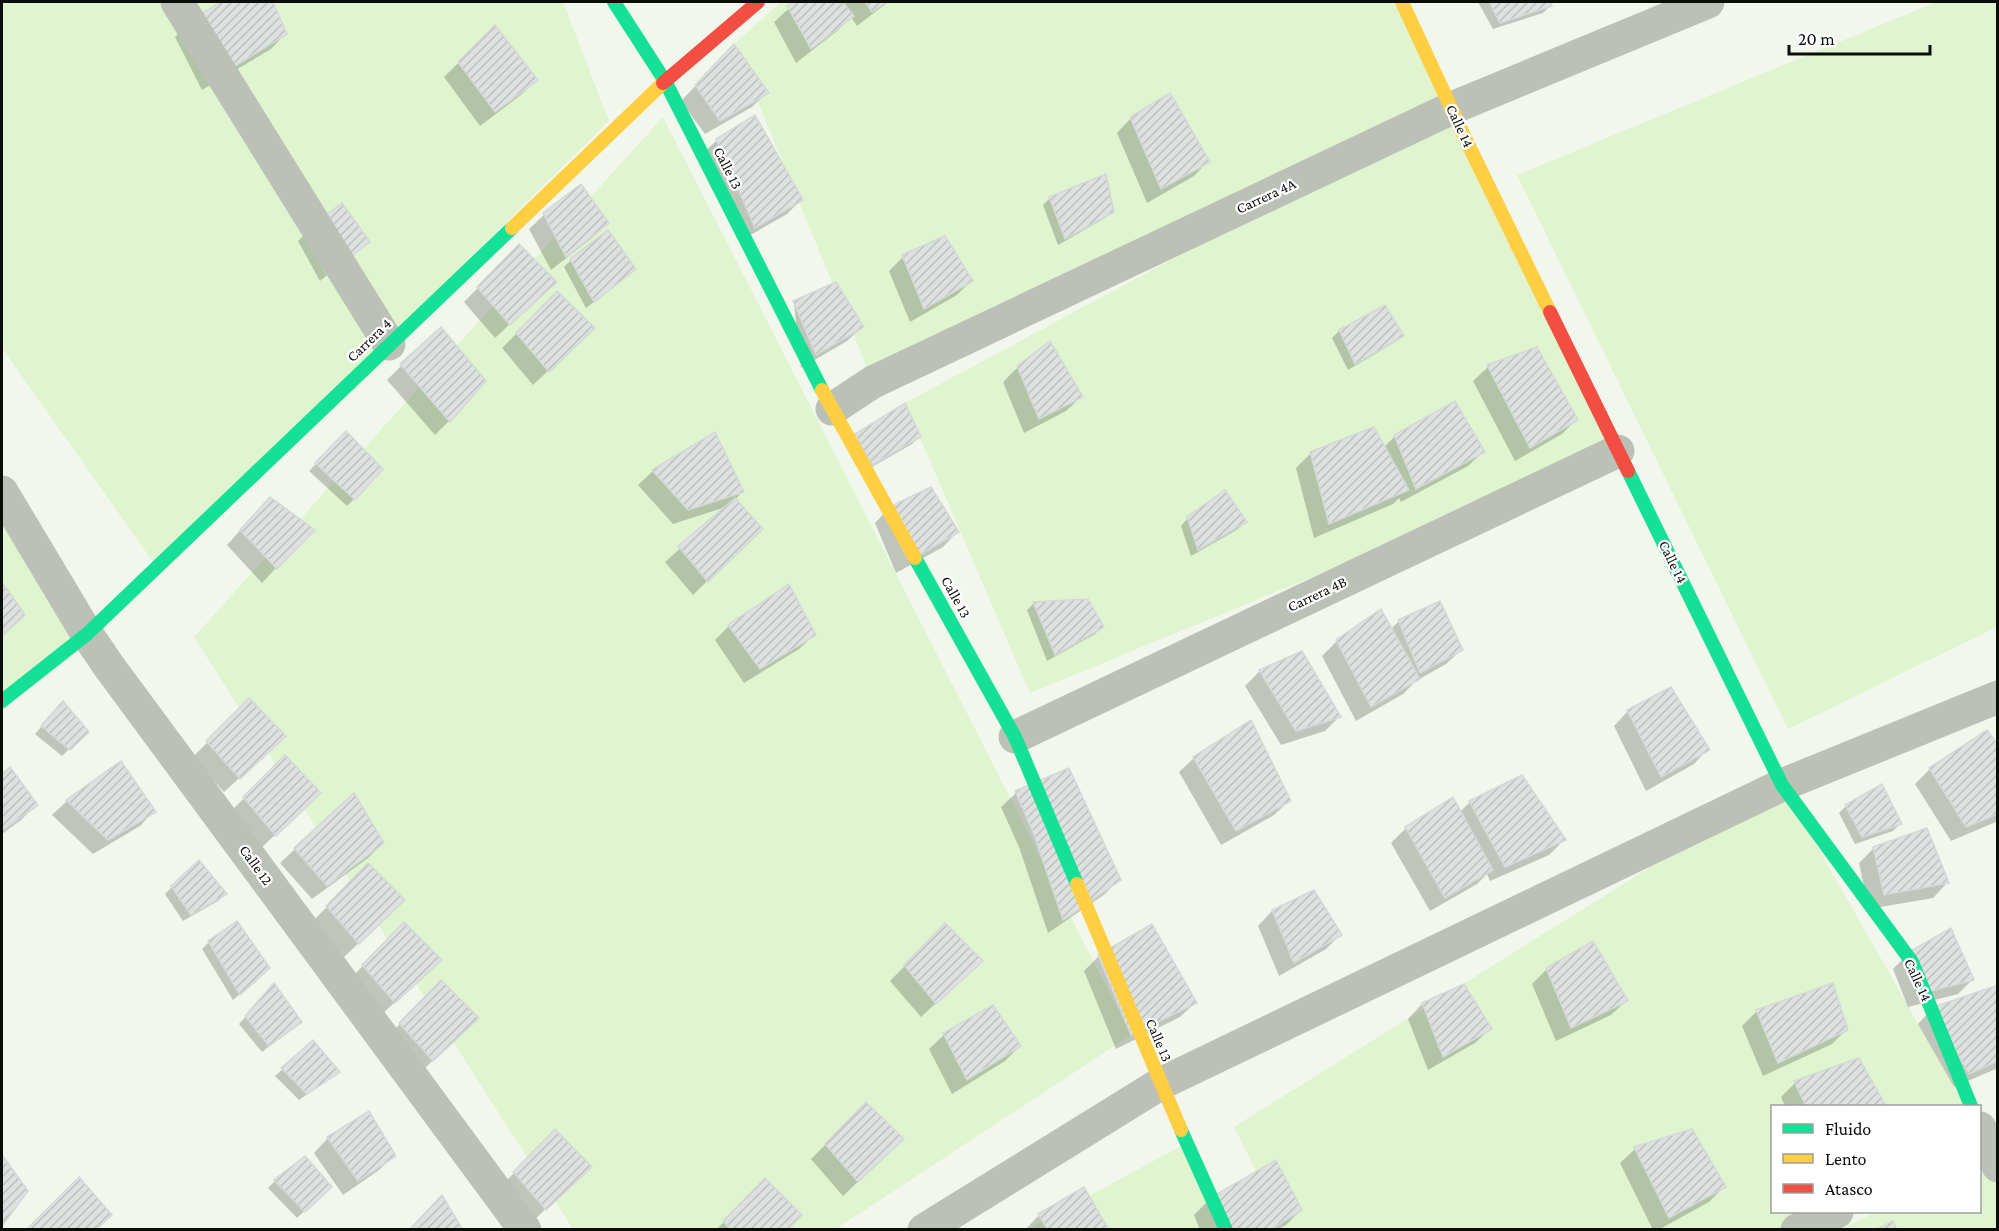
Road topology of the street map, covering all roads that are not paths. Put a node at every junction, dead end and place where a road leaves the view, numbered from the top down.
1 (177, 2) edge
2 (614, 2) edge
3 (759, 2) edge
4 (1402, 2) edge
5 (1708, 2) edge
6 (665, 81) junction
7 (1452, 108) junction
8 (389, 344) junction
9 (832, 409) junction
10 (1618, 451) junction
11 (2, 492) edge
12 (87, 634) junction
13 (1998, 697) edge
14 (2, 701) edge
15 (1015, 737) junction
16 (1782, 785) junction
17 (1160, 1084) junction
18 (1970, 1105) edge
19 (1835, 1213) edge
20 (525, 1230) edge
21 (924, 1230) edge
22 (1226, 1230) edge
23 (1797, 1230) edge

1 - 8 street
2 - 6 street, Calle 13
3 - 6 street, Carrera 4
4 - 7 street, Calle 14
5 - 7 street, Carrera 4A
6 - 8 street, Carrera 4
6 - 9 street, Calle 13
7 - 9 street, Carrera 4A
7 - 10 street, Calle 14
8 - 12 street, Carrera 4
9 - 15 street, Calle 13
10 - 15 street, Carrera 4B
10 - 16 street, Calle 14
11 - 12 street, Calle 12
12 - 14 street, Carrera 4
12 - 20 street, Calle 12
13 - 16 street
15 - 17 street, Calle 13
16 - 17 street
16 - 18 street, Calle 14
17 - 21 street
17 - 22 street, Calle 13
19 - 23 street

